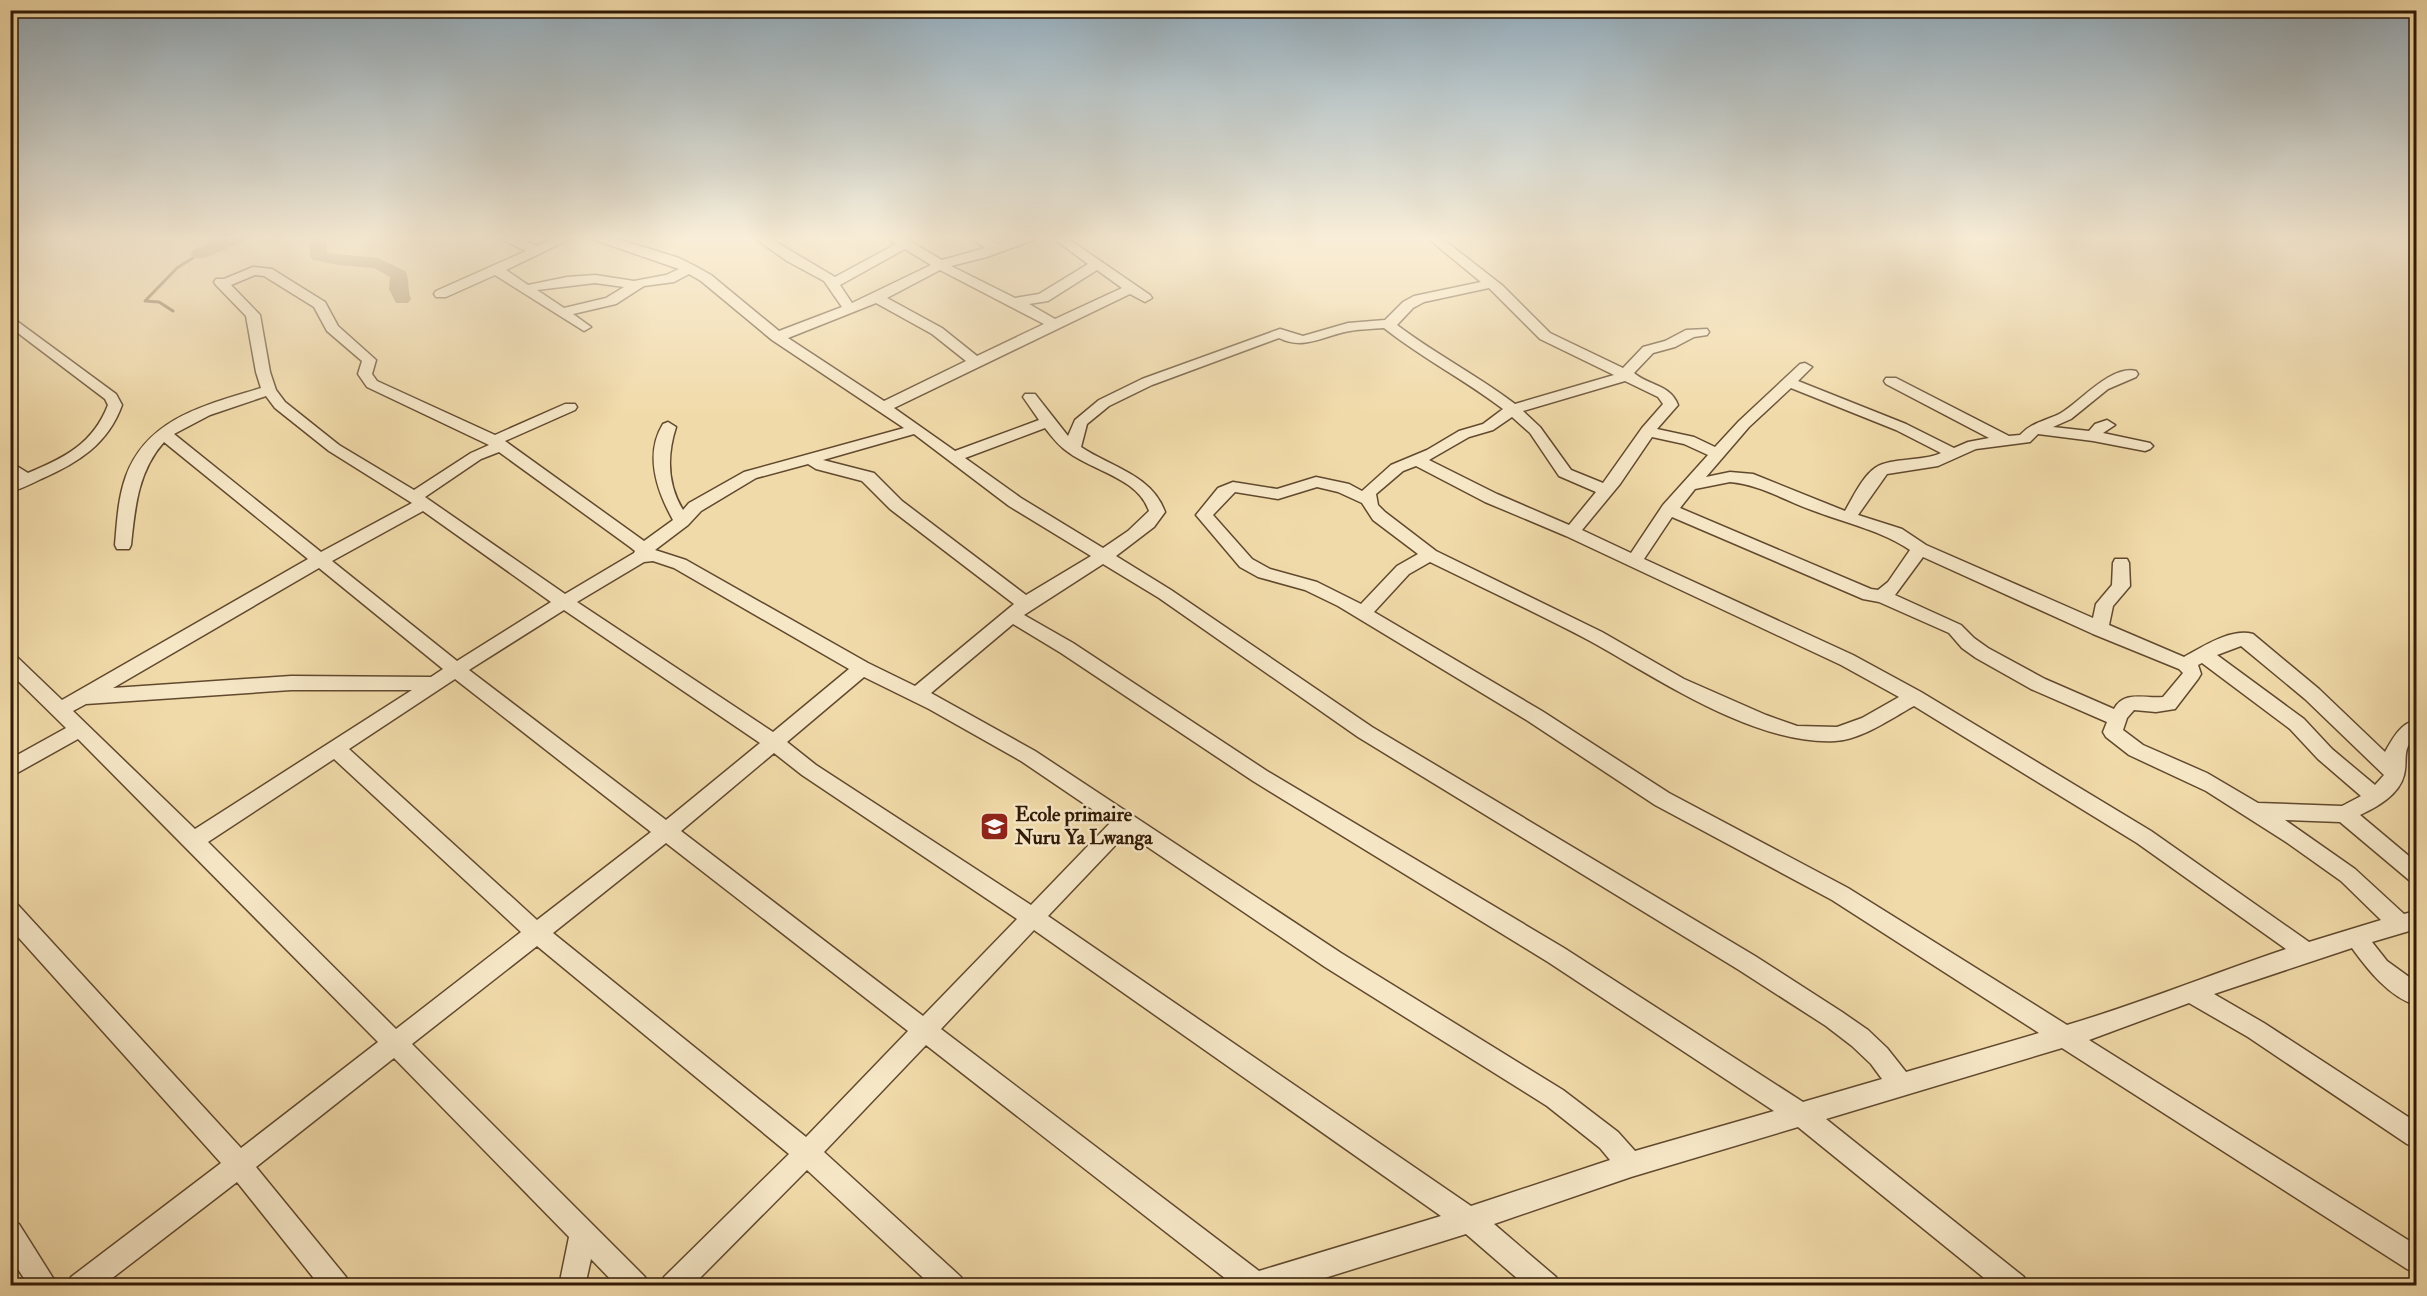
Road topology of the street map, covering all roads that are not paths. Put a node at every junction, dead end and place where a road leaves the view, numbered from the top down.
1 (235, 296) edge
2 (306, 296) edge
3 (538, 296) edge
4 (618, 296) edge
5 (728, 296) edge
6 (841, 296) edge
7 (880, 296) edge
8 (1000, 296) edge
9 (1044, 296) edge
10 (1114, 296) edge
11 (1429, 296) edge
12 (1505, 296) edge
13 (877, 298) junction
14 (1014, 303) junction
15 (849, 308) junction
16 (563, 312) junction
17 (10, 320) edge
18 (1387, 324) junction
19 (1055, 325) junction
20 (584, 327) dead end
21 (1702, 332) dead end
22 (777, 337) junction
23 (975, 361) junction
24 (1805, 367) dead end
25 (2131, 374) dead end
26 (1626, 376) junction
27 (1891, 381) dead end
28 (1790, 383) junction
29 (269, 390) junction
30 (1030, 398) dead end
31 (570, 407) dead end
32 (883, 408) junction
33 (1513, 409) junction
34 (1049, 422) junction
35 (2107, 424) dead end
36 (668, 427) dead end
37 (916, 429) junction
38 (2034, 429) junction
39 (1647, 431) junction
40 (163, 433) junction
41 (2093, 436) junction
42 (2006, 441) junction
43 (496, 443) junction
44 (2145, 446) dead end
45 (1073, 449) junction
46 (1718, 454) junction
47 (1953, 454) junction
48 (955, 456) junction
49 (809, 458) junction
50 (1418, 460) junction
51 (10, 467) edge
52 (26, 480) junction
53 (1690, 485) junction
54 (10, 487) edge
55 (1606, 490) junction
56 (419, 500) junction
57 (1368, 501) junction
58 (1669, 509) junction
59 (1849, 517) junction
60 (682, 522) junction
61 (1572, 532) junction
62 (123, 545) dead end
63 (1920, 549) junction
64 (642, 554) junction
65 (1430, 555) junction
66 (1103, 556) junction
67 (320, 560) junction
68 (1634, 561) junction
69 (2121, 563) dead end
70 (1881, 596) junction
71 (564, 602) junction
72 (1020, 610) junction
73 (1363, 613) junction
74 (2099, 630) junction
75 (2204, 655) junction
76 (2185, 664) junction
77 (862, 668) junction
78 (456, 670) junction
79 (15, 672) edge
80 (435, 684) junction
81 (917, 695) junction
82 (82, 697) junction
83 (1914, 697) junction
84 (60, 710) junction
85 (2117, 718) junction
86 (2416, 727) edge
87 (80, 729) junction
88 (773, 742) junction
89 (335, 748) junction
90 (10, 769) edge
91 (2395, 773) junction
92 (2375, 796) junction
93 (2253, 811) junction
94 (2344, 814) junction
95 (1125, 821) junction
96 (666, 832) junction
97 (194, 841) junction
98 (2416, 874) edge
99 (10, 912) edge
100 (1032, 917) junction
101 (2409, 922) edge
102 (536, 932) junction
103 (2357, 938) junction
104 (2305, 951) junction
105 (2190, 992) junction
106 (2416, 995) edge
107 (925, 1030) junction
108 (2064, 1037) junction
109 (394, 1043) junction
110 (1900, 1084) junction
111 (1803, 1116) junction
112 (2416, 1136) edge
113 (807, 1153) junction
114 (239, 1165) junction
115 (1632, 1165) junction
116 (1469, 1220) junction
117 (10, 1233) edge
118 (583, 1234) junction
119 (2416, 1260) edge
120 (1256, 1285) edge
121 (45, 1286) edge
122 (80, 1286) edge
123 (337, 1286) edge
124 (572, 1286) edge
125 (636, 1286) edge
126 (673, 1286) edge
127 (952, 1286) edge
128 (1547, 1286) edge
129 (2015, 1286) edge

1 - 29 street
2 - 43 street
3 - 16 street
4 - 16 street
5 - 22 street
6 - 15 street
7 - 13 street
8 - 14 street
9 - 14 street
10 - 19 street
11 - 18 street
12 - 26 street
13 - 15 street
13 - 23 street
14 - 19 street
15 - 22 street
16 - 20 street
17 - 52 street
18 - 33 street
18 - 45 street
19 - 23 street
21 - 26 street
22 - 32 street
23 - 32 street
24 - 28 street
25 - 38 street
26 - 33 street
26 - 39 street
27 - 42 street
28 - 46 street
28 - 47 street
29 - 40 street
29 - 56 street
30 - 34 street
31 - 43 street
32 - 37 street
33 - 50 street
33 - 55 street
34 - 45 street
34 - 48 street
35 - 41 street
36 - 60 street
37 - 48 street
37 - 49 street
38 - 41 street
38 - 42 street
39 - 46 street
39 - 55 street
40 - 62 street
40 - 67 street
41 - 44 street
42 - 47 street
43 - 56 street
43 - 64 street
45 - 66 street
46 - 53 street
47 - 59 street
48 - 66 street
49 - 60 street
49 - 72 street
50 - 57 street
50 - 61 street
51 - 52 street
52 - 54 street
53 - 58 street
53 - 59 street
55 - 61 street
56 - 67 street
56 - 71 street
57 - 65 street
57 - 73 street
58 - 68 street
58 - 70 street
59 - 63 street
60 - 64 street
61 - 68 street
63 - 70 street
63 - 74 street
64 - 71 street
64 - 77 street
65 - 73 street
65 - 83 street
66 - 72 street
66 - 110 street
67 - 78 street
67 - 82 street
68 - 83 street
69 - 74 street
70 - 85 street
71 - 78 street
71 - 88 street
72 - 81 street
72 - 111 street
73 - 108 street
74 - 76 street
75 - 76 street
75 - 91 street
75 - 92 street
76 - 85 street
77 - 81 street
77 - 88 street
78 - 80 street
78 - 96 street
79 - 84 street
80 - 82 street
80 - 89 street
81 - 95 street
82 - 84 street
83 - 104 street
84 - 87 street
85 - 93 street
86 - 91 street
87 - 90 street
87 - 97 street
88 - 96 street
88 - 100 street
89 - 97 street
89 - 102 street
91 - 92 street
92 - 94 street
93 - 94 street
93 - 101 street
94 - 98 street
95 - 100 street
95 - 115 street
96 - 102 street
96 - 107 street
97 - 109 street
99 - 114 street
100 - 107 street
100 - 116 street
101 - 103 street
102 - 109 street
102 - 113 street
103 - 104 street
103 - 106 street
104 - 105 street
105 - 108 street
105 - 112 street
107 - 113 street
107 - 120 street
108 - 110 street
108 - 119 street
109 - 114 street
109 - 118 street
110 - 111 street
111 - 115 street
111 - 129 street
113 - 126 street
113 - 127 street
114 - 122 street
114 - 123 street
115 - 116 street
116 - 120 street
116 - 128 street
117 - 121 street
118 - 124 street
118 - 125 street

